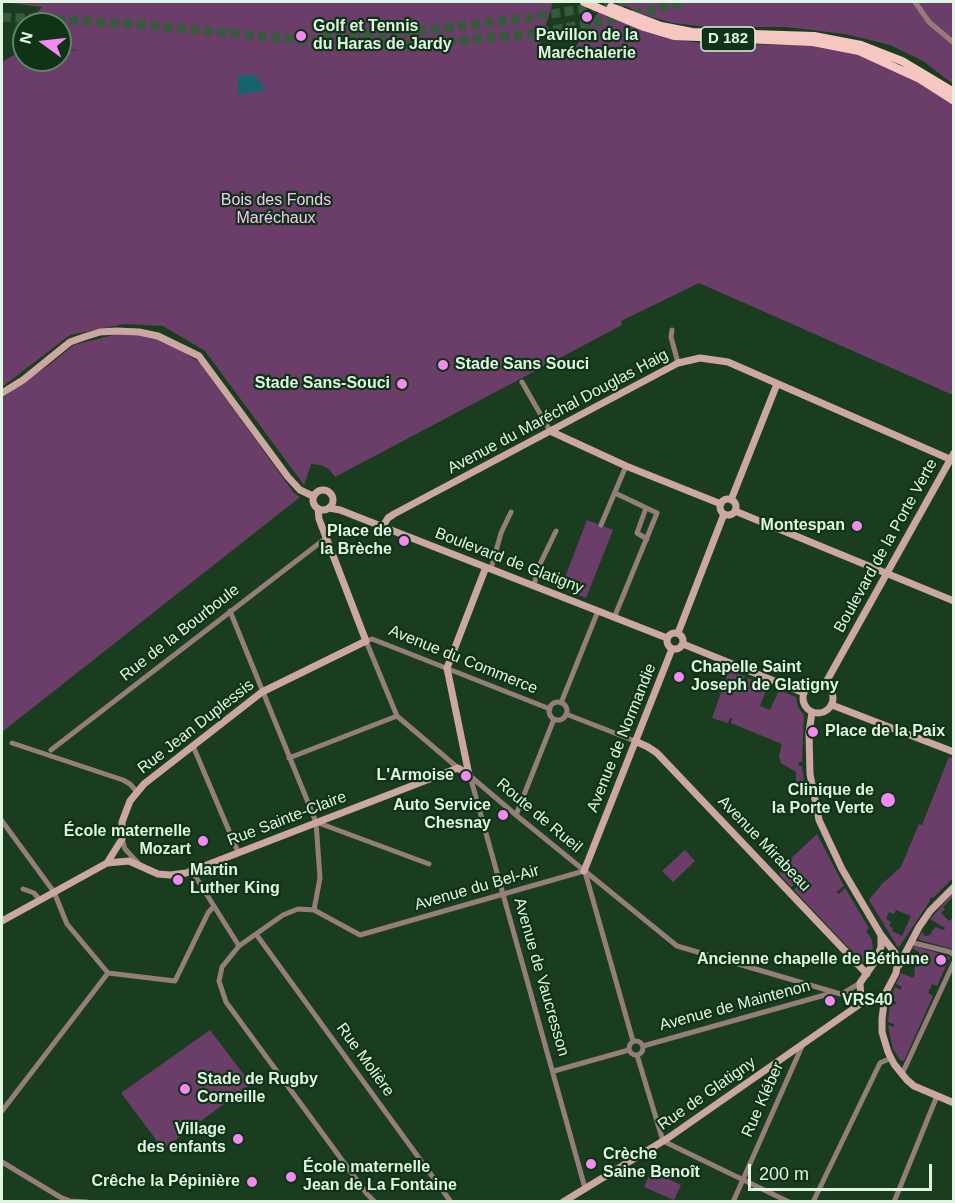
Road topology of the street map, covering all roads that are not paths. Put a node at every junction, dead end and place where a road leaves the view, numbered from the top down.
1 (584, 2) edge
2 (598, 2) edge
3 (915, 2) edge
4 (954, 43) edge
5 (954, 92) edge
6 (954, 101) edge
7 (672, 330) dead end
8 (678, 363) junction
9 (522, 382) dead end
10 (777, 384) junction
11 (2, 393) edge
12 (550, 431) junction
13 (952, 458) edge
14 (626, 466) junction
15 (615, 493) junction
16 (314, 496) junction
17 (731, 500) junction
18 (721, 504) junction
19 (327, 507) junction
20 (646, 508) junction
21 (735, 511) junction
22 (511, 512) dead end
23 (724, 514) junction
24 (601, 525) dead end
25 (383, 526) junction
26 (556, 531) dead end
27 (326, 538) junction
28 (646, 539) junction
29 (488, 568) junction
30 (886, 573) junction
31 (534, 585) junction
32 (954, 601) edge
33 (230, 611) junction
34 (598, 611) junction
35 (614, 618) junction
36 (678, 633) junction
37 (667, 639) junction
38 (366, 641) junction
39 (683, 644) junction
40 (672, 649) junction
41 (447, 668) junction
42 (825, 684) junction
43 (262, 692) junction
44 (804, 693) junction
45 (561, 703) junction
46 (832, 705) junction
47 (550, 709) junction
48 (812, 712) junction
49 (566, 714) junction
50 (397, 716) junction
51 (554, 719) junction
52 (635, 741) junction
53 (12, 743) dead end
54 (193, 746) junction
55 (51, 750) dead end
56 (954, 752) edge
57 (289, 758) junction
58 (465, 771) junction
59 (136, 792) junction
60 (516, 815) junction
61 (2, 821) edge
62 (316, 822) junction
63 (122, 839) junction
64 (238, 852) junction
65 (107, 863) junction
66 (429, 864) dead end
67 (141, 866) junction
68 (192, 871) junction
69 (584, 871) junction
70 (954, 887) edge
71 (23, 889) dead end
72 (54, 892) junction
73 (503, 894) junction
74 (40, 900) junction
75 (214, 906) junction
76 (314, 910) junction
77 (2, 921) edge
78 (256, 934) junction
79 (881, 935) junction
80 (910, 942) junction
81 (239, 946) junction
82 (906, 949) junction
83 (894, 952) junction
84 (880, 953) junction
85 (954, 956) edge
86 (954, 962) edge
87 (897, 968) junction
88 (108, 973) junction
89 (867, 974) junction
90 (860, 983) junction
91 (834, 993) junction
92 (885, 993) junction
93 (842, 994) junction
94 (862, 1001) junction
95 (872, 1003) junction
96 (882, 1019) junction
97 (633, 1041) junction
98 (803, 1043) junction
99 (643, 1046) junction
100 (629, 1050) junction
101 (637, 1054) junction
102 (891, 1058) junction
103 (554, 1071) junction
104 (902, 1074) junction
105 (937, 1096) junction
106 (954, 1102) edge
107 (2, 1111) edge
108 (663, 1141) junction
109 (2, 1162) edge
110 (743, 1179) junction
111 (585, 1188) junction
112 (87, 1202) edge
113 (375, 1202) edge
114 (451, 1202) edge
115 (563, 1202) edge
116 (733, 1202) edge
117 (789, 1202) edge
118 (813, 1202) edge
119 (894, 1202) edge

1 - 6 main road, D 182
2 - 5 main road, D 182
3 - 4 street
7 - 8 street
8 - 10 street, Avenue du Maréchal Douglas Haig
8 - 12 street, Avenue du Maréchal Douglas Haig
9 - 12 street
10 - 13 street, Avenue du Maréchal Douglas Haig
10 - 17 street
11 - 16 street
12 - 14 street
12 - 25 street, Avenue du Maréchal Douglas Haig
13 - 30 street, Boulevard de la Porte Verte
14 - 15 street
14 - 18 street
15 - 20 street
15 - 24 street
16 - 19 street
16 - 19 street
17 - 18 street
17 - 21 street
18 - 23 street
19 - 25 street, Boulevard de Glatigny
19 - 27 street, Route de Rueil
20 - 28 street
20 - 28 street
21 - 23 street
21 - 30 street
22 - 29 street
23 - 36 street
25 - 29 street, Boulevard de Glatigny
26 - 31 street
27 - 33 street, Rue de la Bourboule
27 - 38 street, Route de Rueil
28 - 35 street
29 - 31 street, Boulevard de Glatigny
29 - 41 street
30 - 32 street
30 - 42 street, Boulevard de la Porte Verte
31 - 34 street, Boulevard de Glatigny
33 - 43 street
33 - 55 street, Rue de la Bourboule
34 - 35 street, Boulevard de Glatigny
34 - 45 street
35 - 37 street, Boulevard de Glatigny
36 - 37 street
36 - 39 street
37 - 40 street
38 - 41 street, Avenue du Commerce
38 - 43 street, Rue Jean Duplessis
38 - 50 street, Route de Rueil
39 - 40 street
39 - 44 street
40 - 52 street, Avenue de Normandie
41 - 47 street, Avenue du Commerce
41 - 58 street
42 - 44 street
42 - 46 street
43 - 54 street, Rue Jean Duplessis
43 - 57 street
44 - 48 street
45 - 47 street
45 - 49 street
46 - 48 street
46 - 56 street
47 - 51 street
48 - 79 street
49 - 51 street
49 - 52 street
50 - 57 street
50 - 58 street, Route de Rueil
51 - 60 street
52 - 69 street, Avenue de Normandie
52 - 89 street, Avenue Mirabeau
53 - 59 street
54 - 59 street, Rue Jean Duplessis
54 - 64 street
57 - 62 street
58 - 60 street, Route de Rueil
58 - 62 street, Rue Sainte-Claire
58 - 73 street, Avenue de Vaucresson
59 - 63 street, Rue Jean Duplessis
60 - 69 street, Route de Rueil
61 - 72 street
62 - 64 street, Rue Sainte-Claire
62 - 66 street
62 - 76 street
63 - 65 street
63 - 67 street, Rue Sainte-Claire
64 - 68 street, Rue Sainte-Claire
65 - 67 street
65 - 72 street
67 - 68 street, Rue Sainte-Claire
68 - 75 street
69 - 73 street, Avenue du Bel-Air
69 - 91 street, Route de Rueil
69 - 97 street
70 - 80 street
71 - 74 street
72 - 74 street
72 - 88 street
73 - 76 street, Avenue du Bel-Air
73 - 103 street, Avenue de Vaucresson
74 - 77 street
75 - 81 street
75 - 88 street
76 - 78 street
78 - 81 street
78 - 114 street, Rue Molière
79 - 83 street
79 - 84 street
80 - 82 street
80 - 85 street
81 - 113 street
82 - 83 street
82 - 87 street
83 - 84 street
83 - 87 street
84 - 89 street
86 - 104 street
87 - 92 street
88 - 107 street
89 - 90 street
90 - 93 street
90 - 94 street
91 - 93 street, Route de Rueil
91 - 99 street, Avenue de Maintenon
92 - 95 street
92 - 96 street
93 - 94 street, Route de Rueil
94 - 95 street
94 - 98 street, Rue de Glatigny
95 - 96 street
96 - 102 street
97 - 99 street
97 - 100 street
98 - 108 street, Rue de Glatigny
98 - 110 street, Rue Kléber
99 - 101 street
100 - 101 street
100 - 103 street
101 - 108 street
102 - 104 street
102 - 118 street
103 - 111 street, Avenue de Vaucresson
104 - 105 street
105 - 106 street
105 - 119 street
108 - 110 street
108 - 111 street, Rue de Glatigny
109 - 112 street
110 - 116 street, Rue Kléber
110 - 117 street
111 - 115 street, Rue de Glatigny

